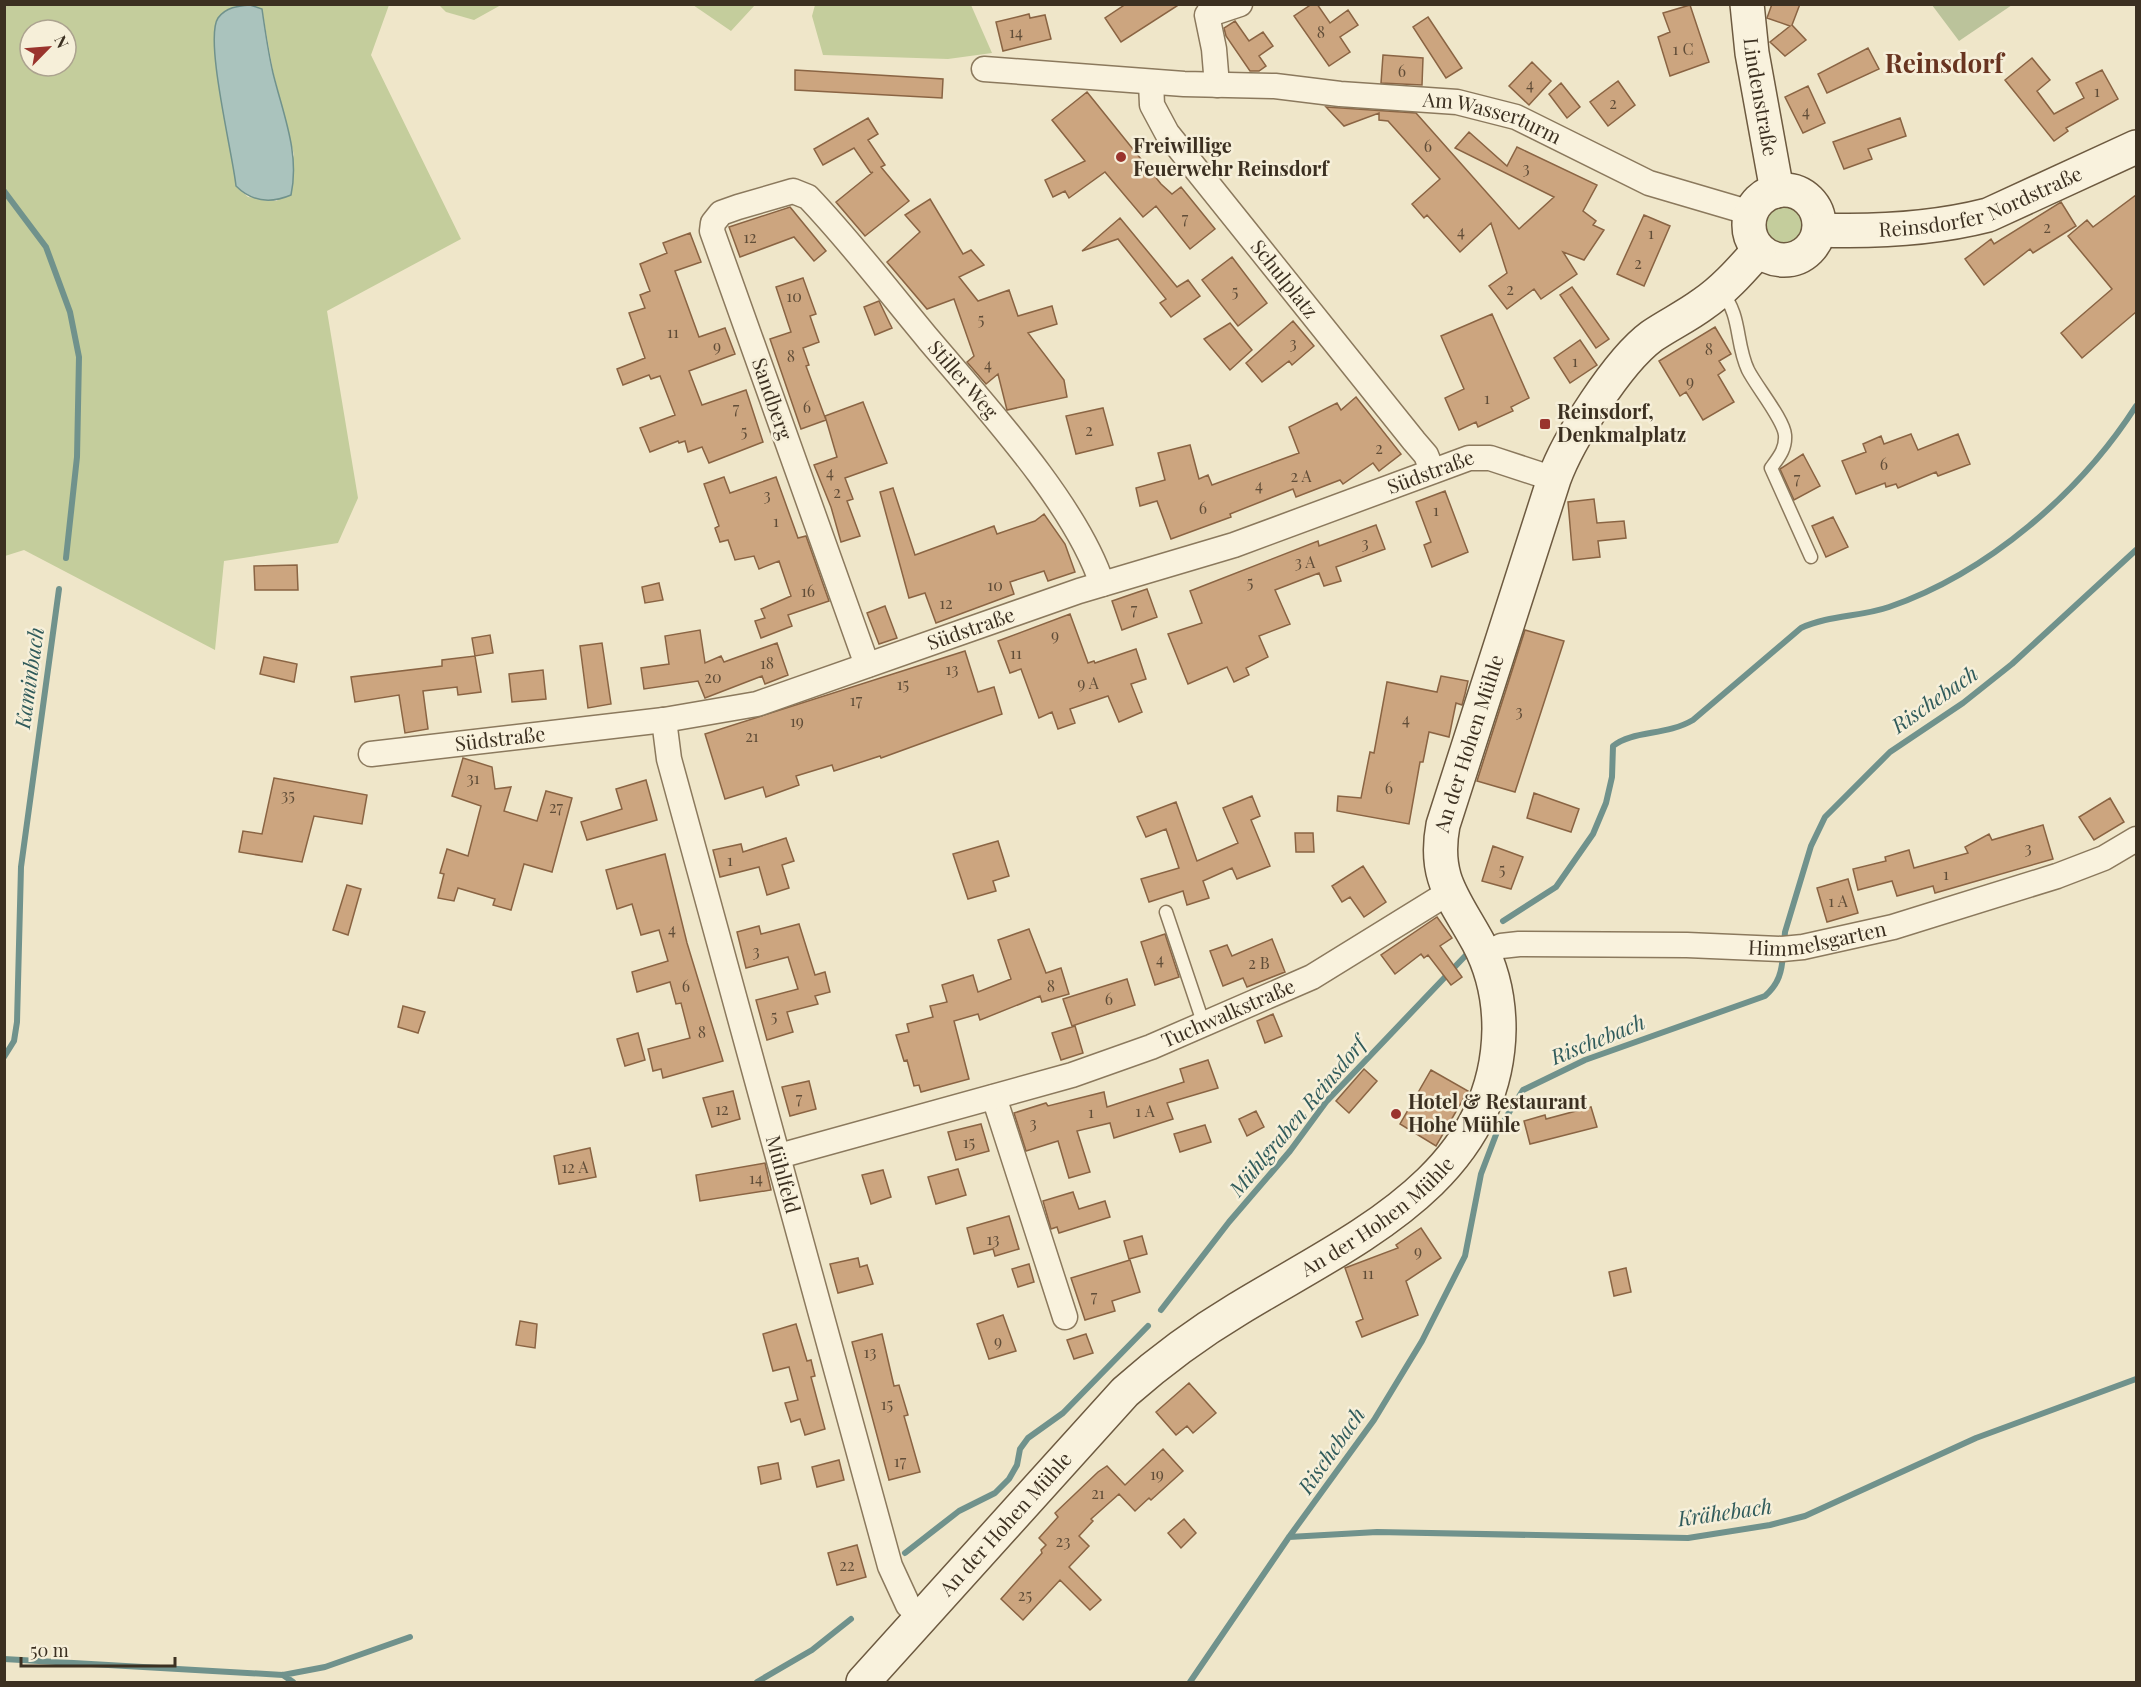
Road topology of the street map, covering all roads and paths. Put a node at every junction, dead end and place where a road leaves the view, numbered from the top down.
1 (1240, 4) edge
2 (1747, 4) edge
3 (1206, 10) edge
4 (984, 69) dead end
5 (1151, 82) junction
6 (1216, 84) junction
7 (2136, 147) edge
8 (1777, 191) junction
9 (802, 192) joint
10 (1751, 213) junction
11 (1819, 230) junction
12 (1759, 250) junction
13 (1720, 290) junction
14 (1432, 470) junction
15 (1554, 479) junction
16 (1810, 557) dead end
17 (1102, 584) junction
18 (867, 665) junction
19 (664, 720) junction
20 (371, 754) dead end
21 (2136, 839) edge
22 (1448, 893) junction
23 (1166, 912) dead end
24 (1484, 954) junction
25 (1204, 1025) junction
26 (994, 1098) junction
27 (780, 1156) junction
28 (1065, 1317) dead end
29 (921, 1618) junction
30 (863, 1683) edge

1 - 3 street
2 - 8 street, Lindenstraße
3 - 6 street
4 - 5 street, Am Wasserturm
5 - 6 street, Am Wasserturm
5 - 14 street, Schulplatz
6 - 10 street, Am Wasserturm
7 - 11 street, Reinsdorfer Nordstraße
8 - 10 street
8 - 11 street
9 - 17 street, Stiller Weg
9 - 18 street, Sandberg
10 - 12 street
11 - 12 street
12 - 13 street, An der Hohen Mühle
13 - 15 street, An der Hohen Mühle
13 - 16 lane
14 - 15 street, Südstraße
14 - 17 street, Südstraße
15 - 22 street, An der Hohen Mühle
17 - 18 street, Südstraße
18 - 19 street, Südstraße
19 - 20 street, Südstraße
19 - 27 street, Mühlfeld
21 - 24 street, Himmelsgarten
22 - 24 street, An der Hohen Mühle
22 - 25 street, Tuchwalkstraße
23 - 25 lane
24 - 29 street, An der Hohen Mühle
25 - 26 street, Tuchwalkstraße
26 - 27 street, Tuchwalkstraße
26 - 28 street
27 - 29 street, Mühlfeld
29 - 30 street, An der Hohen Mühle

